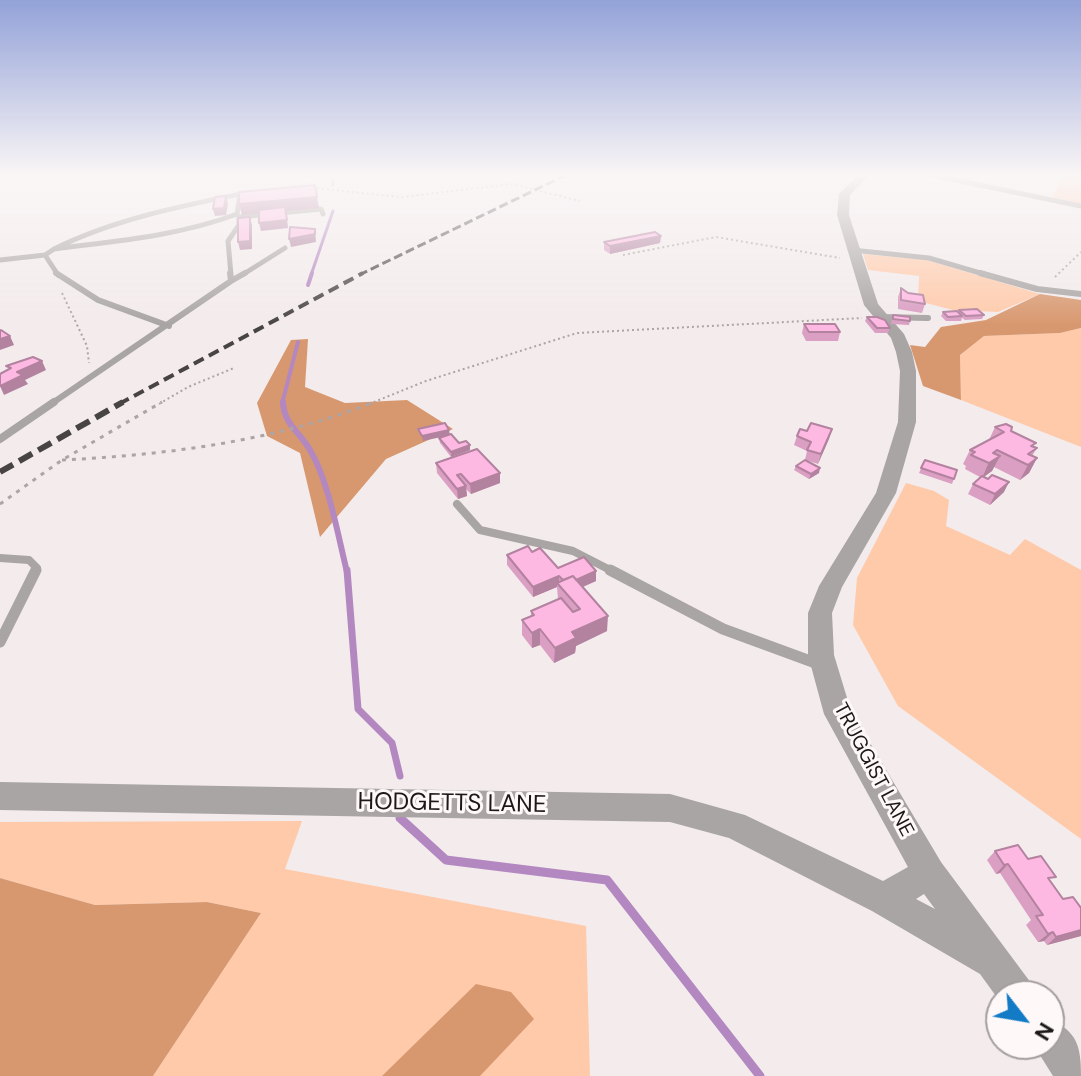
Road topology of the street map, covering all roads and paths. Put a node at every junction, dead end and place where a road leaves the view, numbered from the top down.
1 (119, 224) edge
2 (208, 224) edge
3 (239, 224) edge
4 (846, 224) edge
5 (285, 248) dead end
6 (54, 249) junction
7 (1081, 252) edge
8 (45, 255) junction
9 (623, 255) edge
10 (854, 255) junction
11 (0, 260) edge
12 (231, 281) junction
13 (72, 286) junction
14 (1037, 289) junction
15 (1081, 294) edge
16 (882, 317) junction
17 (928, 318) dead end
18 (169, 326) junction
19 (234, 368) dead end
20 (94, 378) junction
21 (0, 439) edge
22 (62, 460) junction
23 (0, 504) edge
24 (457, 504) dead end
25 (0, 558) edge
26 (0, 642) edge
27 (824, 666) junction
28 (0, 796) edge
29 (929, 873) junction
30 (884, 899) junction
31 (992, 961) junction
32 (1006, 980) edge
33 (1065, 1060) edge
34 (1077, 1076) edge

1 - 6 lane
2 - 6 lane
3 - 12 lane
4 - 10 street, TRUGGIST LANE
5 - 12 lane
6 - 8 lane
7 - 14 path
8 - 11 lane
8 - 13 lane
9 - 10 path
10 - 14 lane
10 - 16 street, TRUGGIST LANE
12 - 18 lane
13 - 18 lane
13 - 20 path
14 - 15 lane
16 - 17 lane
16 - 22 path
16 - 27 street, TRUGGIST LANE
18 - 20 lane
19 - 22 path
20 - 21 lane
22 - 23 path
24 - 27 lane
25 - 26 lane
27 - 29 street, TRUGGIST LANE
28 - 30 street, HODGETTS LANE
29 - 30 street
29 - 31 street, TRUGGIST LANE
30 - 31 street, HODGETTS LANE
31 - 32 street, TRUGGIST LANE
33 - 34 street

